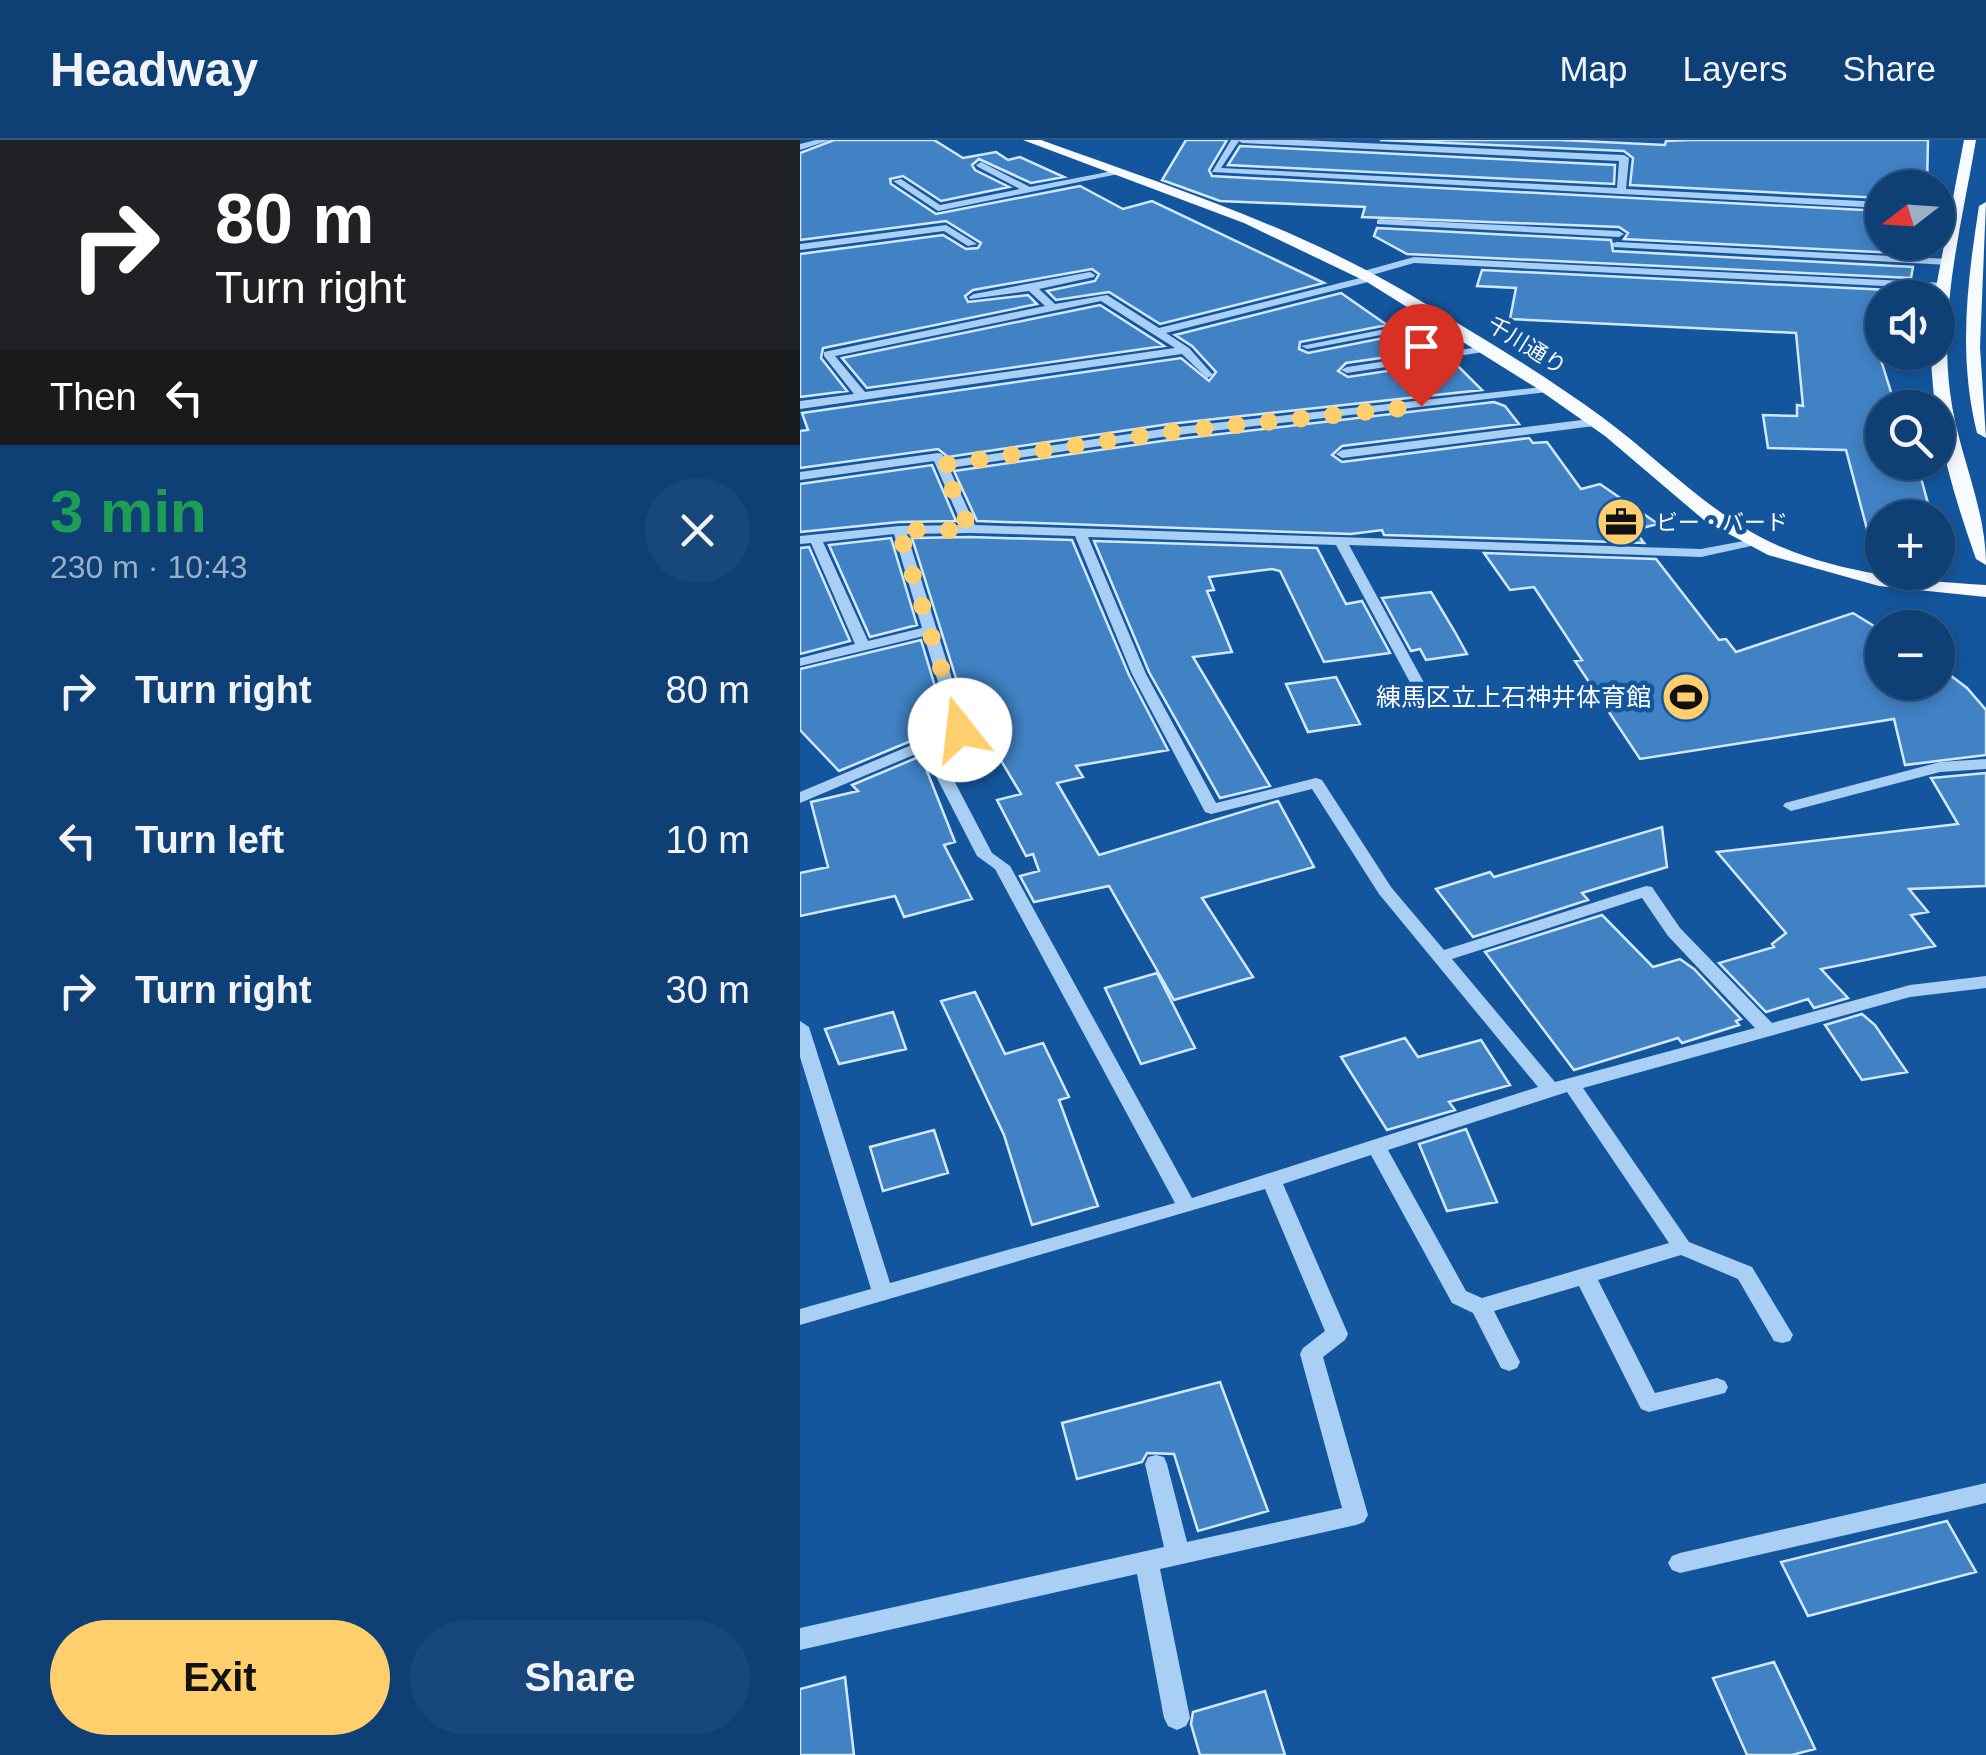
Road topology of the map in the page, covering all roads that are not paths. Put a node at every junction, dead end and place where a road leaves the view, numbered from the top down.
1 (826, 140) edge
2 (1029, 140) edge
3 (1238, 140) edge
4 (1970, 140) edge
5 (800, 146) edge
6 (1444, 149) junction
7 (981, 165) dead end
8 (1118, 173) junction
9 (898, 181) dead end
10 (1433, 183) junction
11 (1028, 190) junction
12 (1621, 192) junction
13 (1865, 204) edge
14 (1986, 206) edge
15 (1955, 208) edge
16 (1959, 208) junction
17 (1380, 222) dead end
18 (1618, 234) junction
19 (972, 244) dead end
20 (800, 247) edge
21 (1949, 262) junction
22 (1615, 270) junction
23 (1090, 275) dead end
24 (1368, 276) junction
25 (1946, 280) edge
26 (1865, 282) edge
27 (1031, 287) junction
28 (974, 297) dead end
29 (1978, 306) edge
30 (1052, 307) junction
31 (1440, 321) junction
32 (1158, 332) junction
33 (1306, 346) dead end
34 (1486, 349) junction
35 (1185, 350) junction
36 (1348, 370) dead end
37 (1939, 370) edge
38 (1979, 373) edge
39 (1207, 375) dead end
40 (1552, 389) junction
41 (862, 396) junction
42 (800, 405) edge
43 (1598, 422) junction
44 (1986, 433) edge
45 (1342, 454) dead end
46 (942, 465) junction
47 (800, 476) edge
48 (899, 530) junction
49 (970, 530) junction
50 (1080, 533) junction
51 (807, 539) edge
52 (1754, 541) junction
53 (1340, 542) junction
54 (1986, 560) edge
55 (1986, 592) edge
56 (931, 630) junction
57 (864, 648) junction
58 (800, 662) edge
59 (1426, 702) dead end
60 (927, 743) junction
61 (1986, 764) edge
62 (800, 798) edge
63 (1790, 806) dead end
64 (1440, 957) junction
65 (1986, 982) edge
66 (800, 1027) edge
67 (1768, 1030) junction
68 (1561, 1087) junction
69 (1376, 1146) junction
70 (1270, 1180) junction
71 (1187, 1206) junction
72 (1682, 1247) junction
73 (1585, 1276) junction
74 (882, 1295) junction
75 (1481, 1307) junction
76 (800, 1317) edge
77 (1782, 1335) dead end
78 (1510, 1362) dead end
79 (1717, 1387) dead end
80 (1156, 1464) dead end
81 (1986, 1493) edge
82 (1178, 1555) junction
83 (1147, 1562) junction
84 (1680, 1563) dead end
85 (800, 1640) edge
86 (1178, 1718) dead end

1 - 5 street
2 - 8 main road, 千川通り
3 - 6 street
3 - 10 street
4 - 16 main road
6 - 10 street
6 - 12 street
7 - 11 street
8 - 11 street
8 - 24 main road, 千川通り
9 - 11 street
10 - 12 street
12 - 13 street
14 - 29 main road
15 - 16 street
16 - 21 main road
17 - 18 street
18 - 21 street
18 - 22 street
19 - 20 street
21 - 25 main road
22 - 24 street
22 - 26 street
23 - 27 street
24 - 31 main road, 千川通り
24 - 32 street
27 - 28 street
27 - 30 street
29 - 38 main road
30 - 32 street
30 - 41 street
31 - 33 street
31 - 34 main road, 千川通り
32 - 35 street
34 - 36 street
34 - 40 main road, 千川通り
35 - 39 street
35 - 41 street
37 - 54 main road
38 - 44 main road
40 - 43 main road, 千川通り
40 - 46 street
41 - 42 street
43 - 45 street
43 - 52 main road, 千川通り
46 - 47 street
46 - 49 street
48 - 49 street
48 - 51 street
48 - 56 street
49 - 50 street
50 - 53 street
50 - 64 street
51 - 57 street
52 - 53 street
52 - 55 main road, 千川通り
53 - 59 street
56 - 57 street
56 - 60 street
57 - 58 street
60 - 62 street
60 - 71 street
61 - 63 street
64 - 67 street
64 - 68 street
65 - 67 street
66 - 74 street
67 - 68 street
68 - 69 street
68 - 72 street
69 - 70 street
69 - 75 street
70 - 71 street
70 - 82 street
71 - 74 street
72 - 73 street
72 - 77 street
73 - 75 street
73 - 79 street
74 - 76 street
75 - 78 street
80 - 82 street
81 - 84 street
82 - 83 street
83 - 85 street
83 - 86 street

